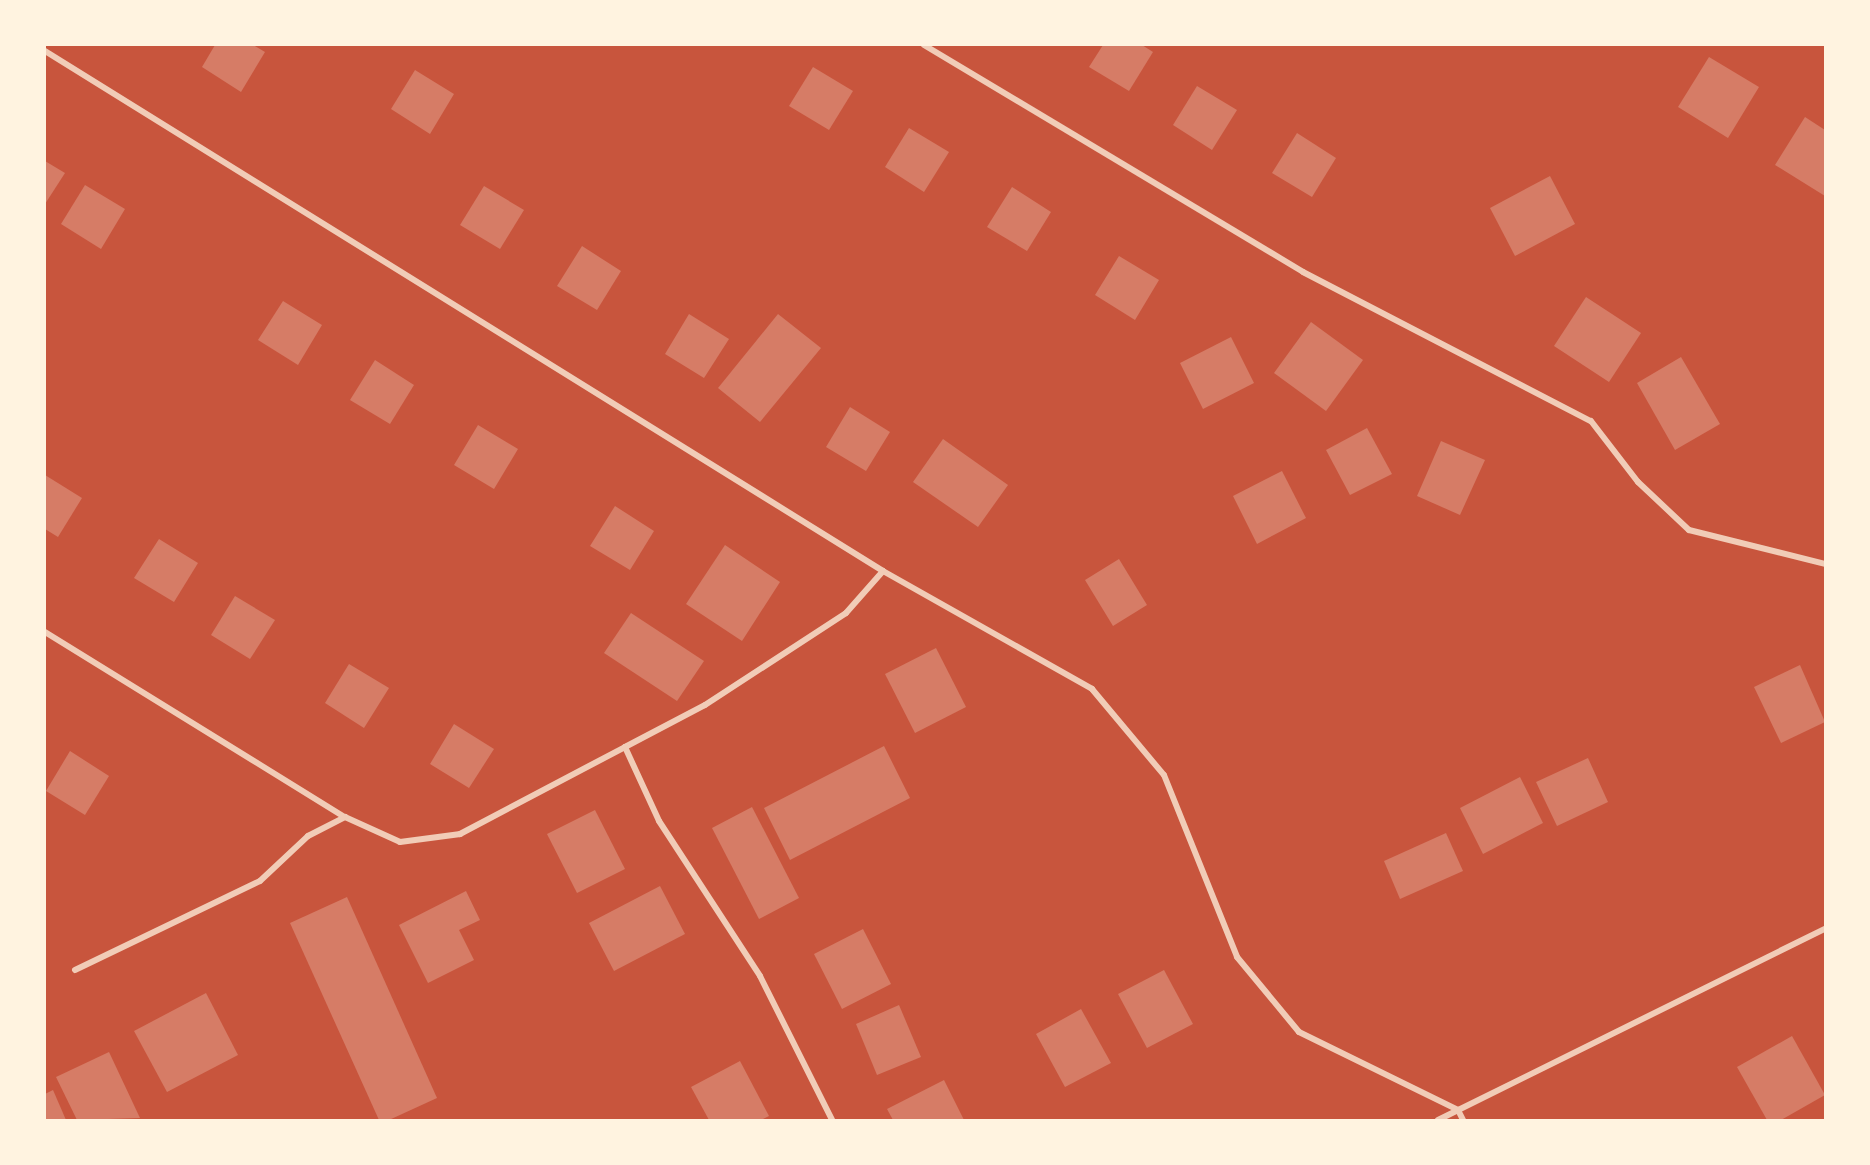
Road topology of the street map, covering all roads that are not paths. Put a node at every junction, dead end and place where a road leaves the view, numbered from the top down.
1 (924, 45) edge
2 (45, 51) edge
3 (1825, 564) edge
4 (883, 571) junction
5 (45, 632) edge
6 (625, 747) junction
7 (345, 817) junction
8 (1825, 930) edge
9 (75, 970) dead end
10 (1458, 1110) junction
11 (832, 1120) edge
12 (1438, 1120) edge
13 (1463, 1120) edge

1 - 3 street
2 - 4 street
4 - 6 street
4 - 10 street
5 - 7 street
6 - 7 street
6 - 11 street
7 - 9 street
8 - 10 street
10 - 12 street
10 - 13 street

